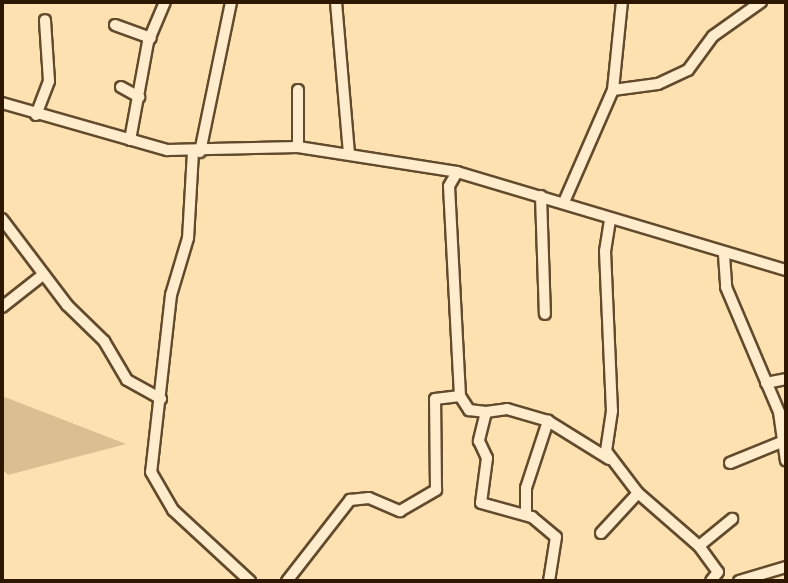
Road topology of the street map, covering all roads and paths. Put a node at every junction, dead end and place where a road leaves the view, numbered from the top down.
1 (165, 2) edge
2 (231, 2) edge
3 (337, 2) edge
4 (622, 2) edge
5 (761, 2) edge
6 (45, 20) dead end
7 (115, 25) dead end
8 (151, 37) junction
9 (121, 87) dead end
10 (298, 90) dead end
11 (612, 90) junction
12 (139, 97) junction
13 (2, 103) edge
14 (36, 115) junction
15 (130, 140) junction
16 (298, 147) junction
17 (197, 152) junction
18 (349, 153) junction
19 (457, 172) junction
20 (541, 196) junction
21 (564, 202) junction
22 (2, 219) edge
23 (610, 220) junction
24 (724, 255) junction
25 (786, 270) edge
26 (44, 274) junction
27 (2, 307) edge
28 (545, 314) dead end
29 (786, 379) edge
30 (766, 383) junction
31 (460, 396) junction
32 (161, 399) junction
33 (486, 412) junction
34 (548, 421) junction
35 (784, 441) junction
36 (611, 461) junction
37 (786, 461) edge
38 (730, 463) dead end
39 (638, 493) junction
40 (526, 515) junction
41 (732, 519) dead end
42 (601, 533) dead end
43 (699, 546) junction
44 (786, 567) edge
45 (714, 577) edge
46 (250, 581) edge
47 (287, 581) edge
48 (548, 581) edge
49 (733, 581) edge
50 (739, 581) edge

1 - 8 street
2 - 17 street
3 - 18 street
4 - 11 street
5 - 11 street
6 - 14 street
7 - 8 street
8 - 12 street
9 - 12 street
10 - 16 street
11 - 21 street
12 - 15 street
13 - 14 street
14 - 15 street
15 - 17 street
16 - 17 street
16 - 18 street
17 - 32 street
18 - 19 street
19 - 20 street
19 - 31 street
20 - 21 street
20 - 28 street
21 - 23 street
22 - 26 street
23 - 24 street
23 - 36 street
24 - 25 street
24 - 30 street
26 - 27 street
26 - 32 street
29 - 30 street
30 - 35 street
31 - 33 street
31 - 47 street
32 - 46 street
33 - 34 street
33 - 40 street
34 - 36 street
34 - 40 street
35 - 37 street
35 - 38 street
36 - 39 street
39 - 42 street
39 - 43 street
40 - 48 street
41 - 43 street
43 - 45 street
44 - 50 street
45 - 49 street

